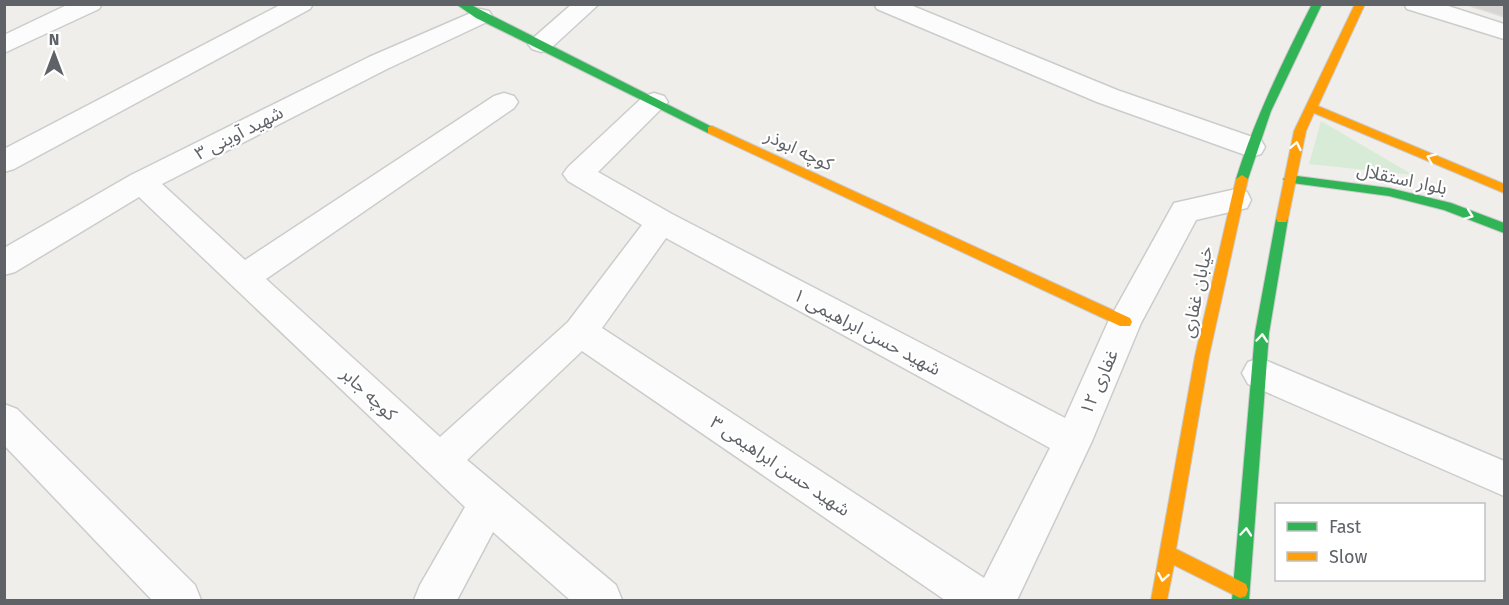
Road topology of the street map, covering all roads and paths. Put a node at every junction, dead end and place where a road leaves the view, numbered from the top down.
1 (90, 4) edge
2 (301, 4) edge
3 (587, 4) edge
4 (886, 4) edge
5 (1317, 4) edge
6 (1360, 4) edge
7 (1416, 4) edge
8 (471, 10) edge
9 (1504, 32) edge
10 (541, 44) junction
11 (4, 45) edge
12 (504, 102) dead end
13 (654, 102) junction
14 (1311, 107) junction
15 (1251, 147) junction
16 (4, 162) edge
17 (1289, 178) junction
18 (141, 182) junction
19 (1504, 189) edge
20 (1236, 200) junction
21 (661, 222) junction
22 (1504, 228) edge
23 (4, 263) edge
24 (244, 277) junction
25 (1125, 322) junction
26 (580, 332) junction
27 (1260, 373) junction
28 (4, 420) edge
29 (1073, 441) junction
30 (440, 461) junction
31 (1504, 479) edge
32 (488, 502) junction
33 (1167, 553) junction
34 (1240, 595) edge
35 (180, 600) edge
36 (435, 600) edge
37 (601, 600) edge
38 (981, 600) edge
39 (994, 600) edge
40 (1159, 600) edge

1 - 11 street
2 - 16 street
3 - 10 street
4 - 15 street
5 - 15 street, خیابان غفاری
6 - 14 street
7 - 9 street
8 - 10 street, کوچه ابوذر
8 - 18 street, شهید آوینی ۳
10 - 13 street, کوچه ابوذر
12 - 24 street
13 - 21 street, شهید حسن ابراهیمی ۱
13 - 25 street, کوچه ابوذر
17 -> 14 street
19 -> 14 street, بلوار استقلال
15 - 20 street, خیابان غفاری
17 -> 22 street, بلوار استقلال
27 -> 17 street
18 - 23 street, شهید آوینی ۳
18 - 24 street, کوچه جابر
20 - 25 street, غفاری ۱۲
20 - 33 street, خیابان غفاری
21 - 26 street
21 - 29 street, شهید حسن ابراهیمی ۱
24 - 30 street, کوچه جابر
25 - 29 street, غفاری ۱۲
26 - 30 street
26 - 38 street, شهید حسن ابراهیمی ۳
27 - 31 street
34 -> 27 street
28 - 35 street
29 - 39 street, غفاری ۱۲
30 - 32 street, کوچه جابر
32 - 36 street
32 - 37 street, کوچه جابر
33 - 34 street
33 -> 40 street, خیابان غفاری

